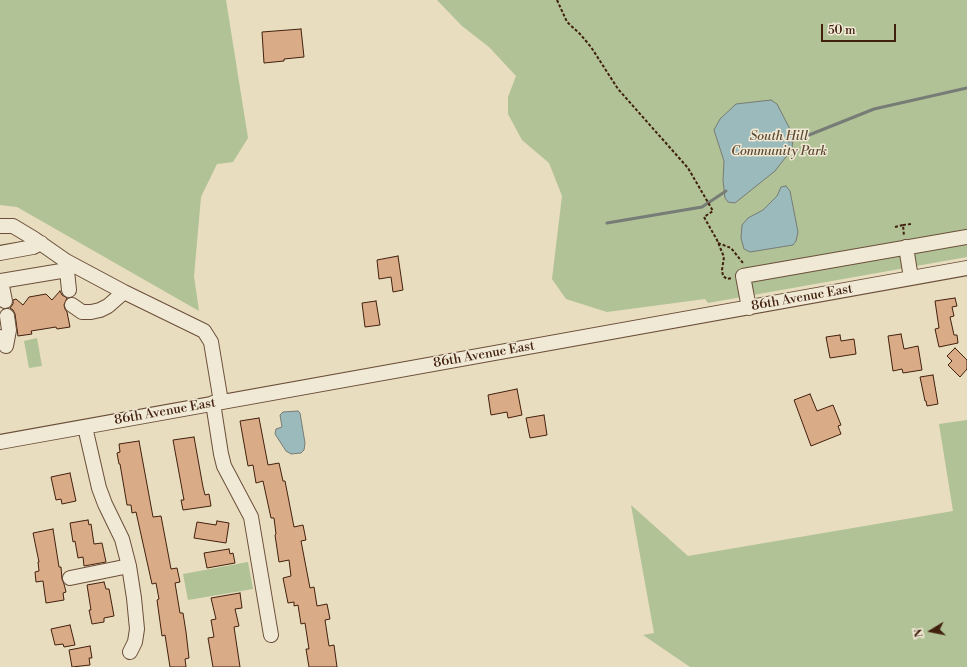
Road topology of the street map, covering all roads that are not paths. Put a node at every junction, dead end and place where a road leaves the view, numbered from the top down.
1 (0, 226) edge
2 (967, 236) edge
3 (41, 243) junction
4 (906, 247) junction
5 (0, 253) edge
6 (66, 265) junction
7 (967, 268) edge
8 (911, 278) junction
9 (1, 282) edge
10 (69, 290) dead end
11 (124, 292) junction
12 (5, 301) dead end
13 (72, 305) dead end
14 (748, 308) junction
15 (7, 316) dead end
16 (0, 337) edge
17 (217, 402) junction
18 (85, 427) junction
19 (0, 442) edge
20 (129, 566) junction
21 (70, 578) dead end
22 (271, 635) dead end
23 (130, 652) dead end

1 - 3 street
2 - 4 street
3 - 5 street
3 - 6 street
4 - 8 street
4 - 14 street
6 - 9 street
6 - 10 street
6 - 11 street
7 - 8 street, 86th Avenue East
8 - 14 street, 86th Avenue East
9 - 12 street
11 - 13 street
11 - 17 street
14 - 17 street, 86th Avenue East
15 - 16 street
17 - 18 street, 86th Avenue East
17 - 22 street
18 - 19 street, 86th Avenue East
18 - 20 street
20 - 21 street
20 - 23 street

